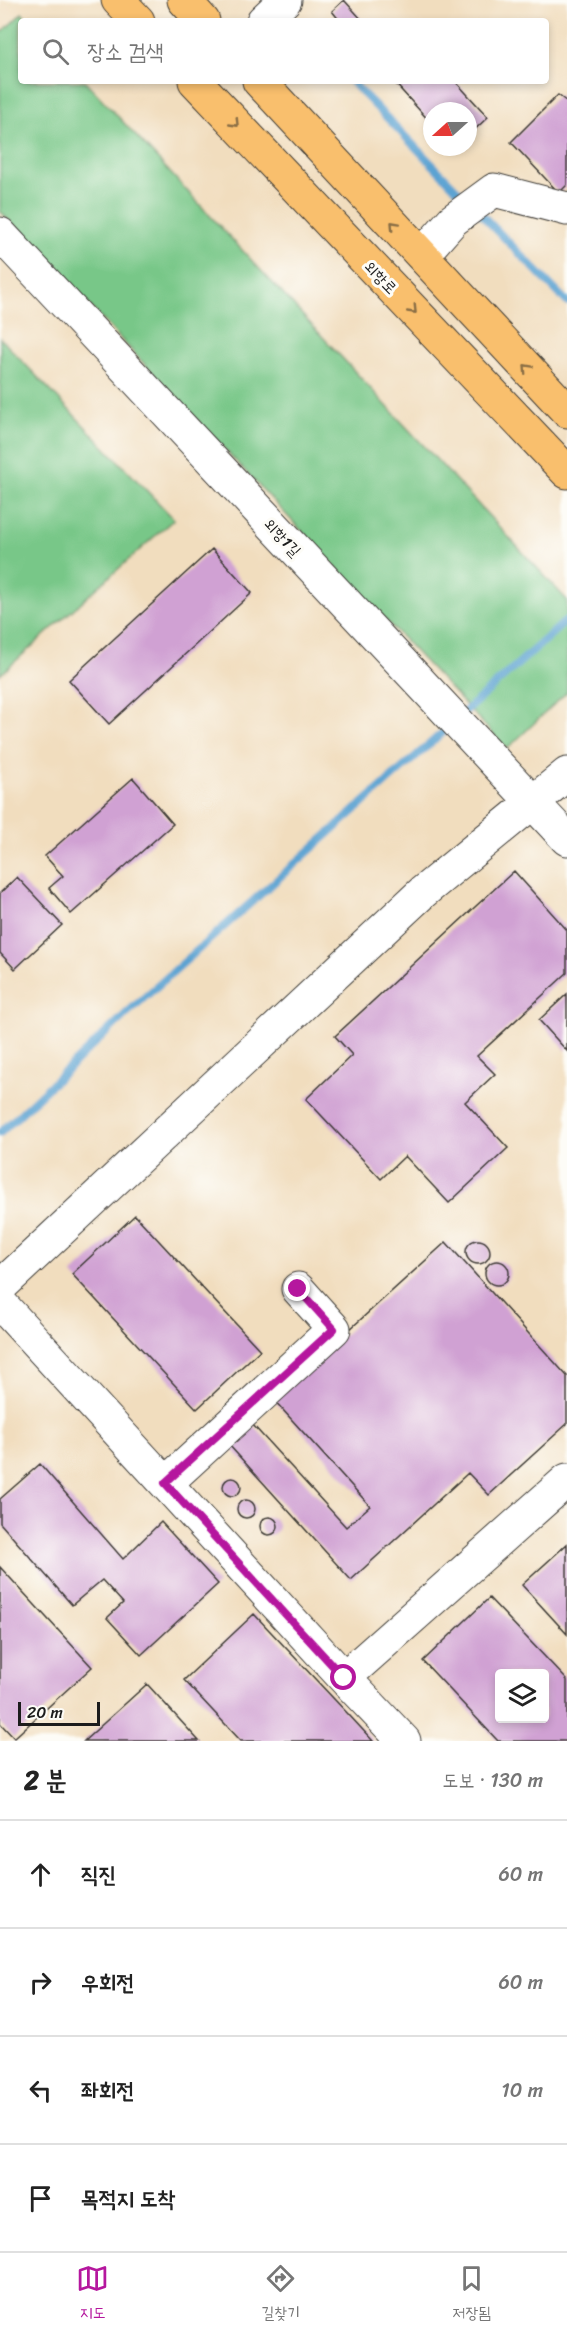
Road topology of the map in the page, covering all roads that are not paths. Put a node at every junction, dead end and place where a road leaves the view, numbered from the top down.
1 (118, 0) edge
2 (184, 0) edge
3 (285, 0) edge
4 (135, 18) edge
5 (200, 18) edge
6 (266, 18) edge
7 (198, 84) edge
8 (262, 84) edge
9 (567, 209) edge
10 (0, 234) edge
11 (422, 255) junction
12 (567, 411) edge
13 (567, 472) edge
14 (567, 774) edge
15 (533, 803) junction
16 (567, 839) edge
17 (0, 1287) edge
18 (298, 1289) dead end
19 (0, 1303) edge
20 (567, 1480) edge
21 (165, 1483) junction
22 (344, 1678) junction
23 (404, 1741) edge

1 - 4 main road
2 - 5 main road
3 - 6 lane
7 -> 13 main road, 외항로
11 -> 8 main road
9 - 11 lane
10 - 15 lane, 외항1길
12 -> 11 main road
14 - 15 lane
15 - 16 lane, 외항1길
15 - 17 lane
18 - 21 lane
19 - 21 lane
20 - 22 lane
21 - 22 lane
22 - 23 lane

